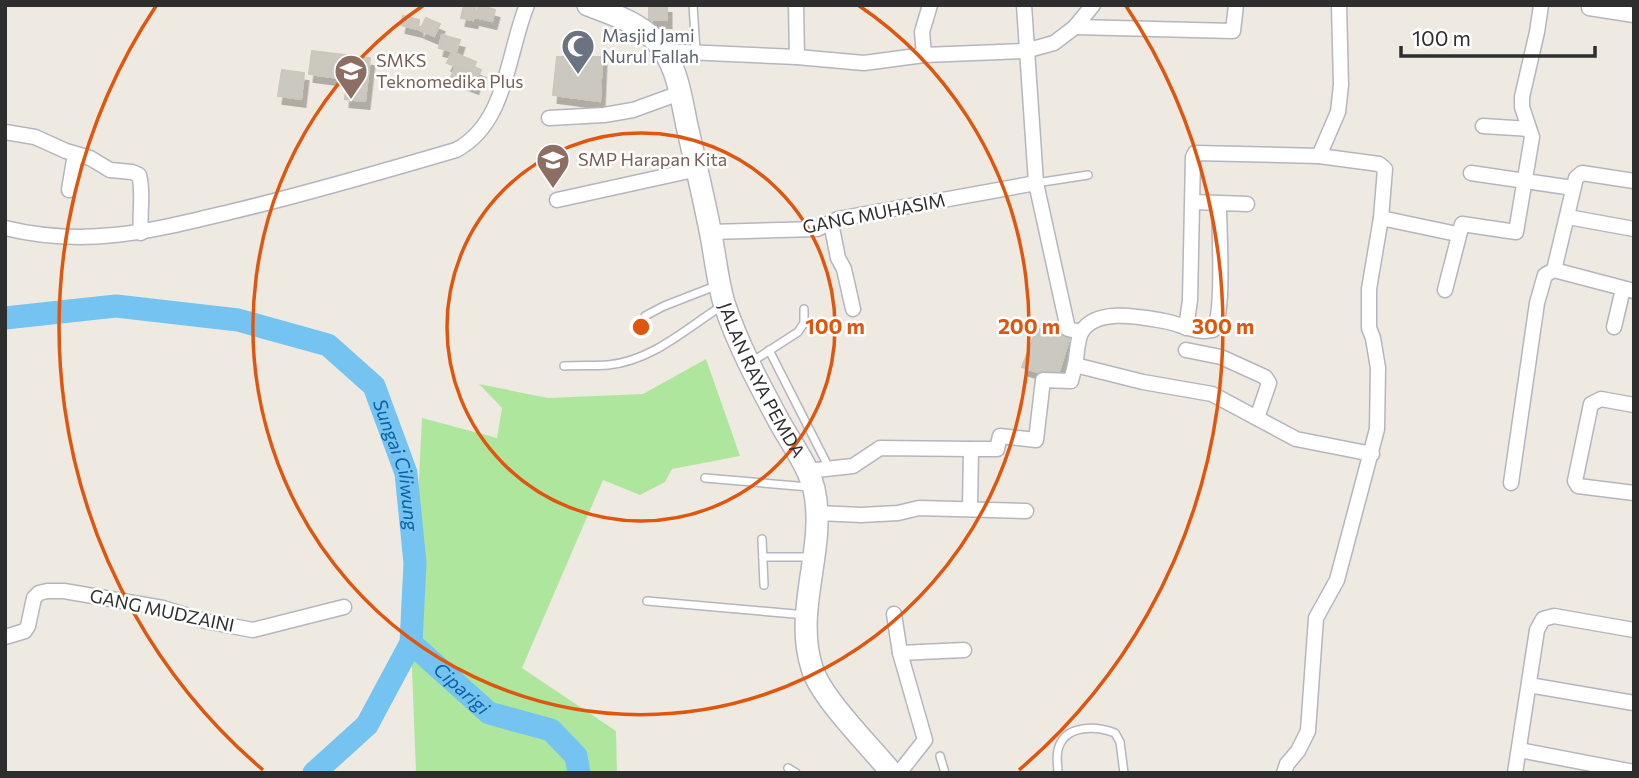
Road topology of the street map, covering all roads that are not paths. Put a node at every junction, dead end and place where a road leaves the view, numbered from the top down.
1 (527, 5) edge
2 (588, 5) edge
3 (692, 5) edge
4 (796, 5) edge
5 (930, 5) edge
6 (1024, 5) edge
7 (1093, 5) edge
8 (1236, 5) edge
9 (1339, 5) edge
10 (1541, 5) edge
11 (1590, 5) edge
12 (1634, 15) edge
13 (1075, 27) junction
14 (664, 51) junction
15 (695, 51) junction
16 (1026, 51) junction
17 (924, 55) junction
18 (797, 57) junction
19 (680, 93) junction
20 (549, 118) dead end
21 (1483, 126) dead end
22 (1529, 129) junction
23 (5, 132) edge
24 (75, 154) junction
25 (1319, 156) junction
26 (698, 169) junction
27 (1471, 173) dead end
28 (1088, 175) dead end
29 (1525, 181) junction
30 (1634, 181) edge
31 (1036, 183) junction
32 (1573, 188) junction
33 (69, 190) dead end
34 (557, 200) dead end
35 (1192, 202) junction
36 (1247, 204) dead end
37 (1219, 207) dead end
38 (1381, 218) junction
39 (1568, 218) junction
40 (831, 223) junction
41 (5, 228) edge
42 (1634, 229) edge
43 (710, 232) junction
44 (141, 233) junction
45 (1457, 234) junction
46 (1554, 270) junction
47 (1445, 290) dead end
48 (1629, 290) edge
49 (722, 294) junction
50 (804, 309) dead end
51 (853, 309) dead end
52 (645, 316) dead end
53 (1614, 327) dead end
54 (1186, 328) junction
55 (1081, 332) junction
56 (1186, 350) dead end
57 (769, 351) junction
58 (749, 363) junction
59 (1074, 365) junction
60 (565, 366) dead end
61 (1634, 405) edge
62 (1258, 418) junction
63 (971, 449) junction
64 (1372, 454) junction
65 (812, 471) junction
66 (705, 478) dead end
67 (1511, 483) dead end
68 (1634, 493) edge
69 (970, 508) junction
70 (1026, 511) dead end
71 (818, 513) junction
72 (762, 539) dead end
73 (763, 557) junction
74 (813, 557) junction
75 (764, 586) dead end
76 (647, 600) dead end
77 (344, 607) dead end
78 (894, 614) dead end
79 (806, 615) junction
80 (1634, 630) edge
81 (5, 637) edge
82 (964, 650) dead end
83 (900, 653) junction
84 (1529, 685) junction
85 (1634, 703) edge
86 (1519, 750) junction
87 (940, 756) dead end
88 (788, 768) dead end
89 (890, 772) edge
90 (1634, 772) edge
91 (796, 773) edge
92 (945, 773) edge
93 (1058, 773) edge
94 (1124, 773) edge
95 (1284, 773) edge
96 (1515, 773) edge

1 - 44 street
2 - 14 main road, JALAN RAYA PEMDA
3 - 15 lane
4 - 18 street
5 - 17 street
6 - 16 street
7 - 13 street
8 - 13 street
9 - 25 street
10 - 22 street
11 - 12 street
13 - 16 street
14 - 15 street
14 - 19 main road, JALAN RAYA PEMDA
15 - 18 street
16 - 17 street
16 - 31 street
17 - 18 street
19 - 20 street
19 - 26 main road, JALAN RAYA PEMDA
21 - 22 street
22 - 29 street
23 - 24 street
24 - 33 street
24 - 44 street
25 - 35 street
25 - 38 street
26 - 34 street
26 - 43 main road, JALAN RAYA PEMDA
27 - 29 street
28 - 31 lane
29 - 32 street
29 - 45 street
30 - 32 street
31 - 40 street, GANG MUHASIM
31 - 55 street
32 - 39 street
35 - 36 street
35 - 54 street
37 - 54 street
38 - 45 street
38 - 64 street
39 - 42 street
39 - 46 street
40 - 43 street, GANG MUHASIM
40 - 51 street
41 - 44 street
43 - 49 main road, JALAN RAYA PEMDA
45 - 47 street
46 - 48 street
46 - 67 street
48 - 53 street
49 - 52 lane
49 - 58 main road, JALAN RAYA PEMDA
49 - 60 lane
50 - 57 lane
54 - 55 street
55 - 59 street
56 - 62 street
57 - 58 lane
57 - 65 lane
58 - 65 main road, JALAN RAYA PEMDA
59 - 62 street
59 - 63 street
61 - 68 street
62 - 64 street
63 - 65 street
63 - 69 street
64 - 95 street
65 - 66 lane
65 - 71 main road, JALAN RAYA PEMDA
69 - 70 street
69 - 71 street
71 - 74 main road, JALAN RAYA PEMDA
72 - 73 lane
73 - 74 lane
73 - 75 lane
74 - 79 main road, JALAN RAYA PEMDA
76 - 79 lane
77 - 81 street, GANG MUDZAINI
78 - 83 street
79 - 89 main road, JALAN RAYA PEMDA
80 - 84 street
82 - 83 street
83 - 89 street
84 - 85 street
84 - 86 street
86 - 90 street
86 - 96 street
87 - 92 lane
88 - 91 lane
93 - 94 lane

